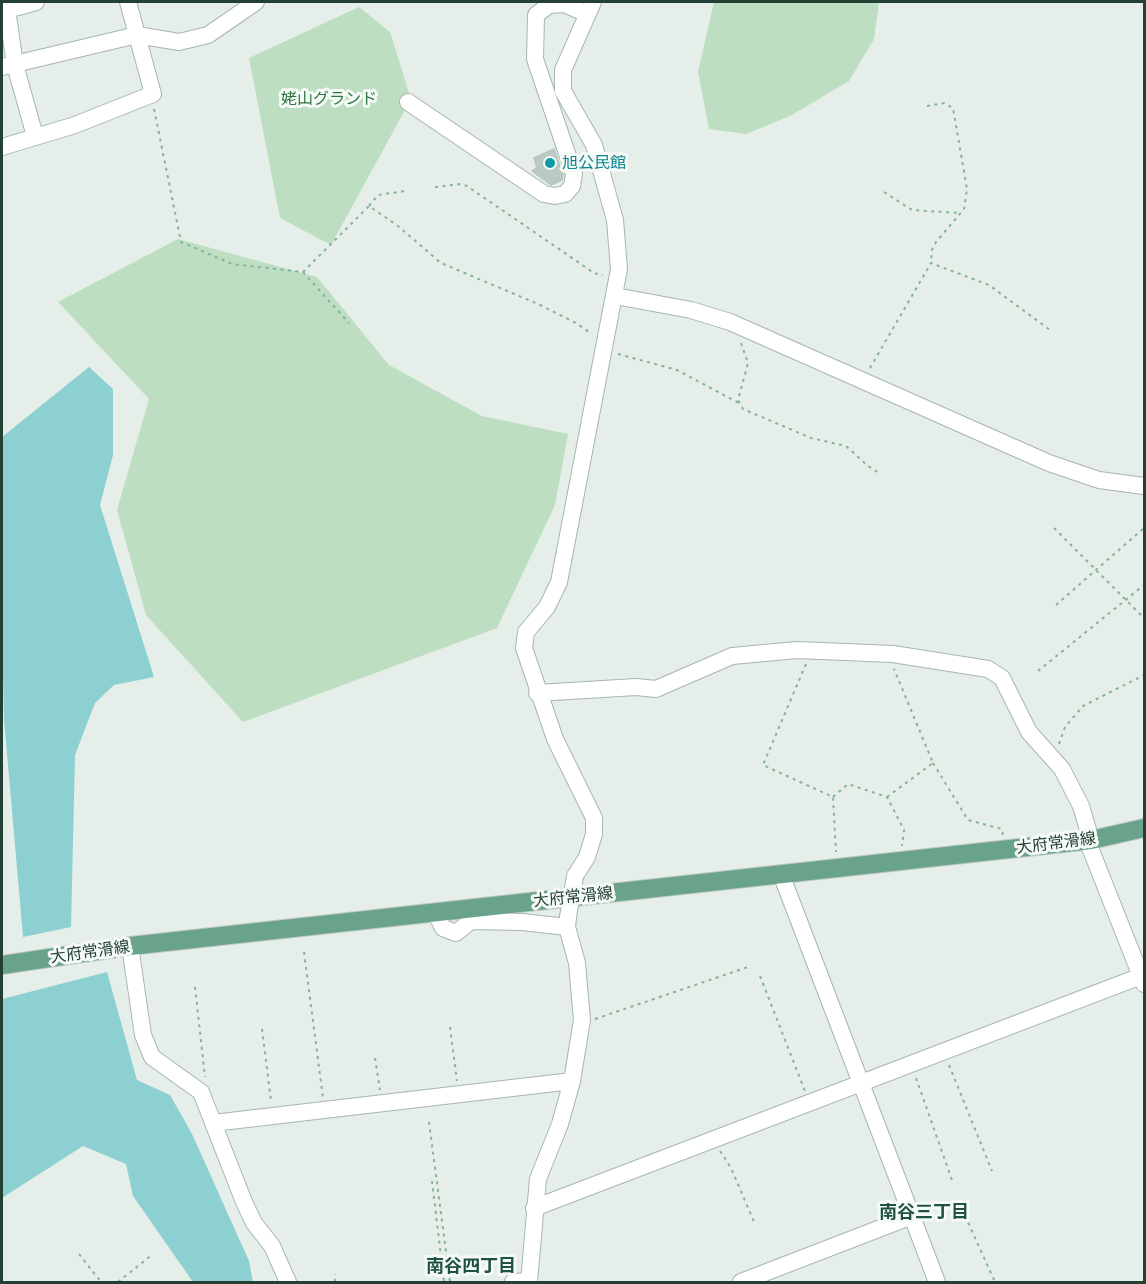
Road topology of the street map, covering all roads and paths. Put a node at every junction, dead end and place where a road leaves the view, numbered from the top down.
1 (36, 2) edge
2 (128, 2) edge
3 (254, 2) edge
4 (6, 6) edge
5 (590, 8) edge
6 (137, 35) junction
7 (8, 66) edge
8 (152, 95) junction
9 (408, 102) dead end
10 (927, 106) dead end
11 (35, 136) junction
12 (2, 147) edge
13 (435, 187) dead end
14 (405, 191) dead end
15 (884, 192) dead end
16 (369, 206) junction
17 (960, 213) junction
18 (931, 262) junction
19 (303, 272) junction
20 (618, 278) junction
21 (615, 296) junction
22 (349, 323) dead end
23 (739, 326) junction
24 (1050, 330) dead end
25 (606, 348) junction
26 (862, 380) junction
27 (739, 403) junction
28 (880, 474) dead end
29 (1144, 486) edge
30 (1054, 528) dead end
31 (1144, 528) edge
32 (1096, 571) junction
33 (1144, 585) edge
34 (1127, 599) junction
35 (1056, 605) dead end
36 (1144, 618) edge
37 (810, 650) junction
38 (893, 654) junction
39 (1038, 671) dead end
40 (1144, 675) edge
41 (537, 693) junction
42 (1051, 754) junction
43 (933, 764) junction
44 (833, 796) junction
45 (887, 798) junction
46 (1144, 828) edge
47 (1002, 836) dead end
48 (1089, 840) junction
49 (836, 852) dead end
50 (898, 861) junction
51 (781, 874) junction
52 (435, 912) junction
53 (568, 922) junction
54 (130, 946) junction
55 (304, 952) dead end
56 (2, 965) edge
57 (748, 967) dead end
58 (760, 976) dead end
59 (1143, 979) edge
60 (195, 987) dead end
61 (582, 1020) junction
62 (450, 1028) dead end
63 (262, 1029) dead end
64 (944, 1053) junction
65 (375, 1058) dead end
66 (912, 1065) junction
67 (572, 1081) junction
68 (862, 1084) junction
69 (201, 1092) junction
70 (459, 1094) junction
71 (381, 1103) junction
72 (810, 1104) junction
73 (324, 1110) junction
74 (273, 1116) junction
75 (429, 1122) dead end
76 (213, 1123) junction
77 (714, 1140) junction
78 (992, 1171) dead end
79 (432, 1181) dead end
80 (953, 1183) dead end
81 (534, 1208) junction
82 (962, 1209) dead end
83 (912, 1216) junction
84 (755, 1224) dead end
85 (79, 1254) dead end
86 (153, 1254) dead end
87 (335, 1274) dead end
88 (100, 1282) edge
89 (118, 1282) edge
90 (288, 1282) edge
91 (335, 1282) edge
92 (444, 1282) edge
93 (450, 1282) edge
94 (523, 1282) edge
95 (741, 1282) edge
96 (937, 1282) edge
97 (995, 1282) edge

1 - 4 street
2 - 6 street
3 - 6 street
4 - 7 street
5 - 9 street
5 - 20 street
6 - 7 street
6 - 8 street
7 - 11 street
8 - 11 street
8 - 19 path
10 - 17 path
11 - 12 street
13 - 20 path
14 - 16 path
15 - 17 path
16 - 19 path
16 - 25 path
17 - 18 path
18 - 24 path
18 - 26 path
19 - 22 path
20 - 21 street
21 - 23 street
21 - 25 street
23 - 26 street
23 - 27 path
25 - 27 path
25 - 41 street
26 - 29 street
27 - 28 path
30 - 32 path
31 - 32 path
32 - 34 path
32 - 35 path
33 - 34 path
34 - 36 path
34 - 39 path
37 - 38 street
37 - 41 street
37 - 44 path
38 - 42 street
38 - 43 path
40 - 42 path
41 - 53 street, bridge
42 - 48 street
43 - 45 path
43 - 47 path
44 - 45 path
44 - 49 path
45 - 50 path
46 - 48 main road, 大府常滑線
48 - 50 main road, 大府常滑線
48 - 59 street
50 - 51 main road, 大府常滑線
51 - 52 main road, 大府常滑線
51 - 68 street
52 - 53 street
52 - 54 main road, 大府常滑線
53 - 61 street
54 - 56 main road, 大府常滑線
54 - 69 street
55 - 73 path
57 - 61 path
58 - 72 path
59 - 64 street
60 - 69 path
61 - 67 street
62 - 70 path
63 - 74 path
64 - 66 street
64 - 78 path
65 - 71 path
66 - 68 street
66 - 80 path
67 - 70 street
67 - 81 street
68 - 72 street
68 - 83 street
69 - 76 street
70 - 71 street
71 - 73 street
72 - 77 street
73 - 74 street
74 - 76 street
75 - 93 path
76 - 90 street
77 - 81 street
77 - 84 path
79 - 92 path
81 - 94 street
82 - 97 path
83 - 95 street
83 - 96 street
85 - 88 path
86 - 89 path
87 - 91 path

